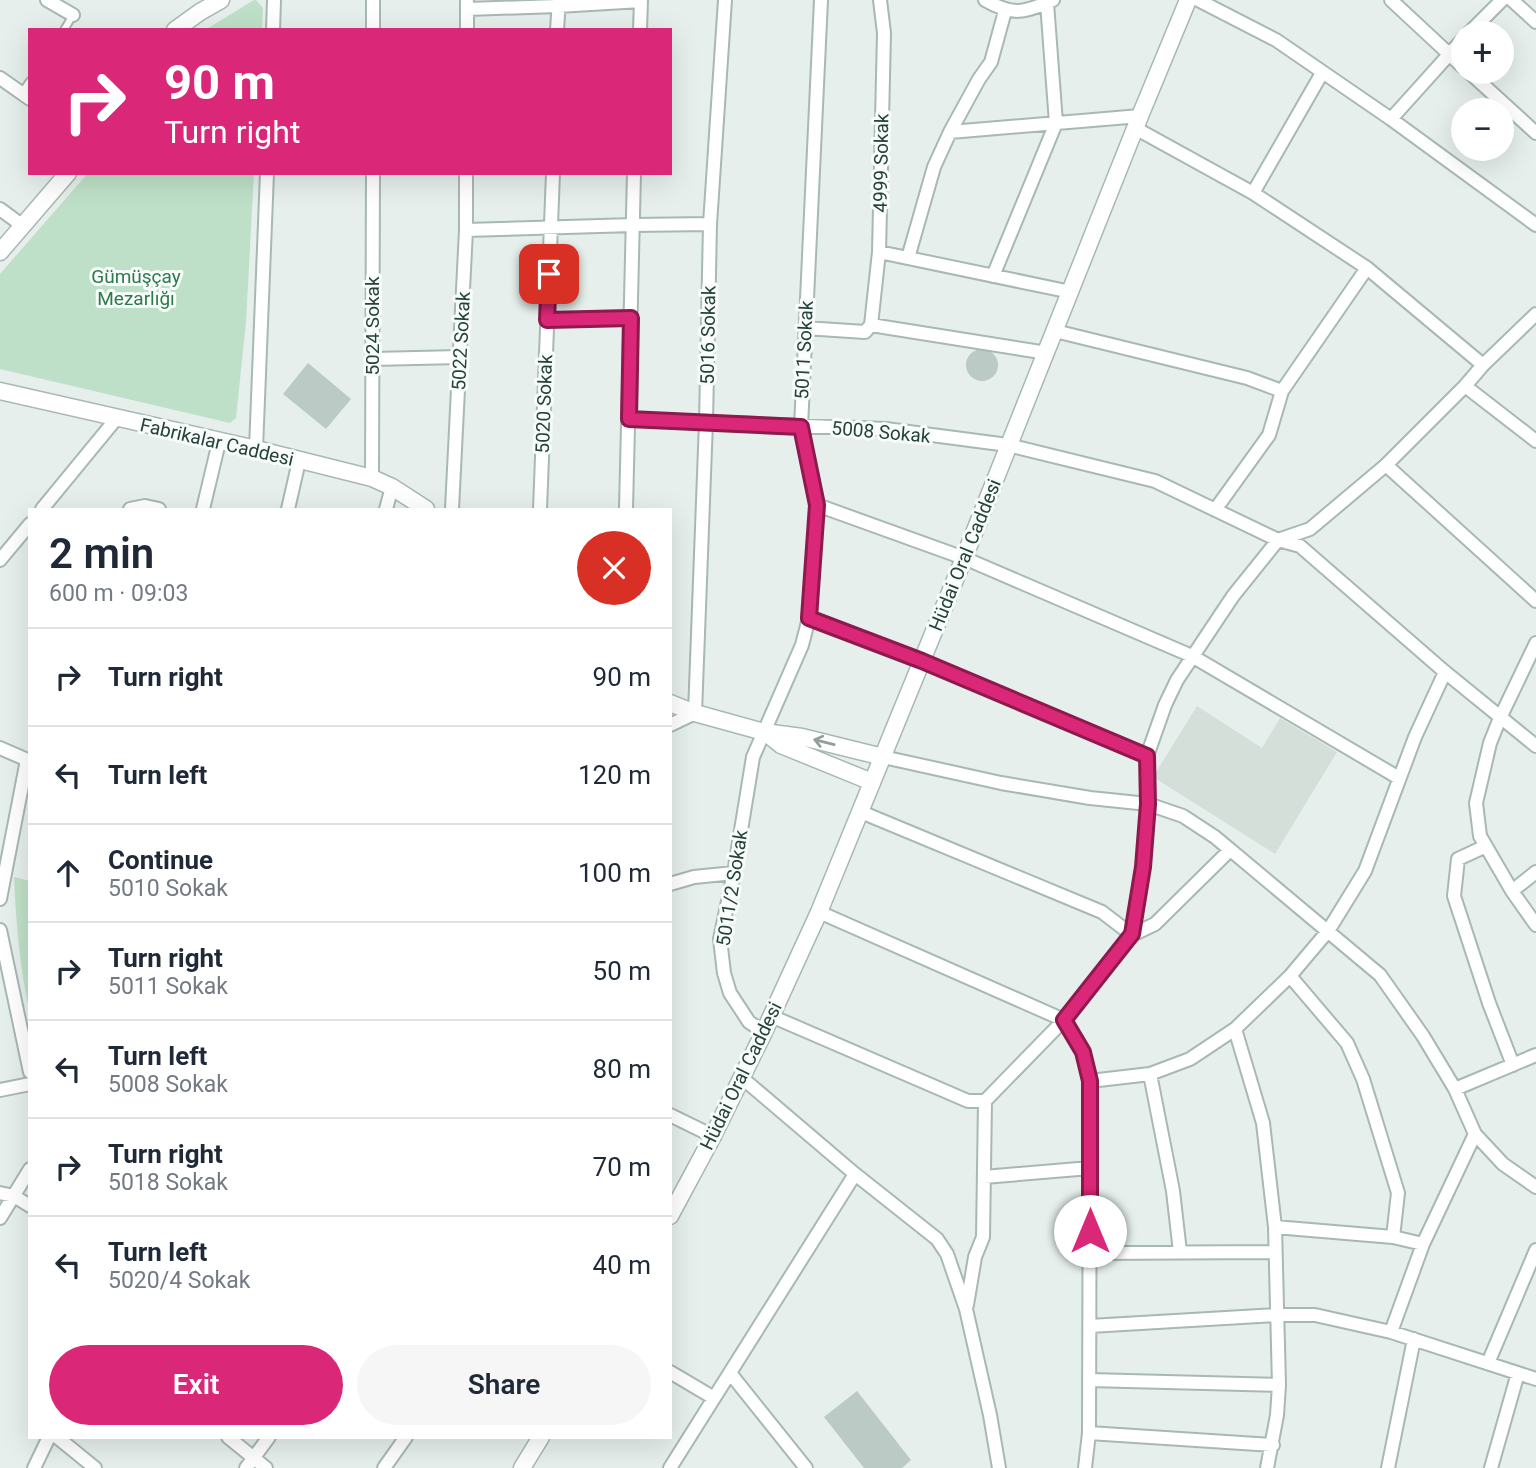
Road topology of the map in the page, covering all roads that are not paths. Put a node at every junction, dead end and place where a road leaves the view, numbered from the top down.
1 (47, 0) edge
2 (221, 0) edge
3 (274, 0) edge
4 (373, 0) edge
5 (724, 0) edge
6 (821, 0) edge
7 (880, 0) edge
8 (985, 0) edge
9 (1188, 0) edge
10 (1198, 0) edge
11 (1391, 0) edge
12 (1502, 0) edge
13 (1512, 0) edge
14 (641, 1) edge
15 (1050, 1) edge
16 (559, 3) edge
17 (467, 4) edge
18 (1005, 11) junction
19 (73, 15) joint
20 (1481, 21) edge
21 (1536, 22) edge
22 (65, 28) edge
23 (178, 28) edge
24 (273, 28) edge
25 (373, 28) edge
26 (467, 28) edge
27 (557, 28) edge
28 (640, 28) edge
29 (1451, 50) edge
30 (1448, 53) junction
31 (1451, 56) edge
32 (1322, 73) junction
33 (0, 78) edge
34 (1482, 84) edge
35 (26, 96) edge
36 (1391, 119) junction
37 (1138, 122) junction
38 (1056, 123) junction
39 (950, 132) junction
40 (1536, 133) edge
41 (66, 175) edge
42 (267, 175) edge
43 (373, 175) edge
44 (466, 175) edge
45 (552, 175) edge
46 (634, 175) edge
47 (1253, 193) junction
48 (0, 209) edge
49 (710, 224) junction
50 (632, 225) junction
51 (1536, 225) edge
52 (23, 226) junction
53 (551, 228) junction
54 (466, 230) junction
55 (0, 252) edge
56 (879, 253) junction
57 (908, 258) junction
58 (1367, 268) junction
59 (993, 276) junction
60 (1071, 292) junction
61 (1536, 314) edge
62 (631, 318) junction
63 (547, 320) junction
64 (871, 325) junction
65 (805, 328) junction
66 (1055, 331) junction
67 (1047, 353) junction
68 (460, 357) junction
69 (372, 359) junction
70 (1483, 365) junction
71 (1465, 386) junction
72 (1282, 391) junction
73 (0, 392) edge
74 (116, 419) junction
75 (629, 419) junction
76 (706, 422) junction
77 (801, 427) junction
78 (1536, 441) edge
79 (219, 442) junction
80 (1008, 445) junction
81 (256, 449) junction
82 (299, 461) junction
83 (1386, 465) junction
84 (372, 478) junction
85 (392, 487) junction
86 (817, 505) junction
87 (43, 508) edge
88 (135, 508) edge
89 (154, 508) edge
90 (203, 508) edge
91 (288, 508) edge
92 (386, 508) edge
93 (424, 508) edge
94 (452, 508) edge
95 (540, 508) edge
96 (626, 508) edge
97 (1215, 510) junction
98 (28, 526) edge
99 (1278, 540) junction
100 (964, 558) junction
101 (0, 560) edge
102 (1536, 601) edge
103 (809, 618) junction
104 (1536, 643) edge
105 (1192, 656) junction
106 (922, 661) junction
107 (1446, 672) junction
108 (672, 704) edge
109 (695, 713) junction
110 (1500, 718) junction
111 (672, 723) edge
112 (764, 732) junction
113 (1536, 746) edge
114 (0, 748) edge
115 (1147, 756) junction
116 (883, 757) junction
117 (28, 761) edge
118 (1398, 778) junction
119 (872, 782) junction
120 (1148, 804) junction
121 (861, 812) junction
122 (1486, 846) junction
123 (1230, 850) junction
124 (734, 873) junction
125 (1536, 873) edge
126 (672, 883) edge
127 (1512, 891) junction
128 (0, 899) edge
129 (819, 912) junction
130 (1536, 925) edge
131 (0, 930) edge
132 (1328, 931) junction
133 (1132, 934) junction
134 (1290, 976) junction
135 (771, 1016) junction
136 (1064, 1020) junction
137 (1235, 1029) junction
138 (764, 1032) junction
139 (1536, 1055) edge
140 (28, 1063) edge
141 (1513, 1065) junction
142 (1150, 1074) junction
143 (741, 1077) junction
144 (1090, 1081) junction
145 (28, 1084) edge
146 (1455, 1088) junction
147 (0, 1090) edge
148 (985, 1101) junction
149 (672, 1116) edge
150 (1475, 1135) junction
151 (713, 1136) junction
152 (1090, 1168) junction
153 (28, 1172) edge
154 (855, 1174) junction
155 (984, 1177) junction
156 (1536, 1187) edge
157 (0, 1193) edge
158 (14, 1196) junction
159 (28, 1205) edge
160 (672, 1212) edge
161 (0, 1218) edge
162 (1275, 1227) junction
163 (1393, 1237) junction
164 (1423, 1244) junction
165 (1536, 1251) edge
166 (1180, 1252) junction
167 (1275, 1252) junction
168 (1090, 1253) junction
169 (966, 1309) junction
170 (1277, 1315) junction
171 (1090, 1326) junction
172 (1391, 1332) junction
173 (1414, 1339) junction
174 (1488, 1363) junction
175 (672, 1373) edge
176 (730, 1373) junction
177 (1518, 1373) junction
178 (1089, 1380) junction
179 (1536, 1380) edge
180 (1279, 1385) junction
181 (714, 1398) junction
182 (1089, 1433) junction
183 (48, 1439) edge
184 (60, 1439) edge
185 (230, 1439) edge
186 (268, 1439) edge
187 (405, 1439) edge
188 (540, 1439) edge
189 (1273, 1445) junction
190 (250, 1463) edge
191 (1270, 1467) edge
192 (34, 1468) edge
193 (96, 1468) edge
194 (266, 1468) edge
195 (384, 1468) edge
196 (522, 1468) edge
197 (670, 1468) edge
198 (806, 1468) edge
199 (999, 1468) edge
200 (1085, 1468) edge
201 (1388, 1468) edge
202 (1491, 1468) edge

1 - 19 street
2 - 23 street
3 - 24 street
4 - 25 street
5 - 49 street, 5016 Sokak
6 - 65 street, 5011 Sokak
7 - 56 street, 4999 Sokak
8 - 18 street
9 - 37 street, Hüdai Oral Caddesi
10 - 32 street
11 - 30 street
12 - 20 street
13 - 21 street
14 - 16 street
14 - 28 street
15 - 18 street
15 - 38 street
16 - 17 street
16 - 27 street
17 - 26 street
18 - 39 street
19 - 22 lane
29 - 30 street
30 - 31 street
30 - 36 street
32 - 36 street
32 - 47 street
33 - 35 street
34 - 40 street
36 - 51 street
37 - 38 street
37 - 47 street
37 - 60 street, Hüdai Oral Caddesi
38 - 39 street
38 - 59 street
39 - 57 street
41 - 52 street
42 - 81 street
43 - 69 street, 5024 Sokak
44 - 54 street, 5022 Sokak
45 - 53 street, 5020 Sokak
46 - 50 street
47 - 58 street
48 - 52 street
49 - 50 street
49 - 76 street, 5016 Sokak
50 - 53 street
50 - 62 street
52 - 55 street
53 - 54 street
53 - 63 street, 5020 Sokak
54 - 68 street, 5022 Sokak
56 - 57 street
56 - 64 street, 4999 Sokak
57 - 59 street
58 - 70 street
58 - 72 street
59 - 60 street
60 - 66 street, Hüdai Oral Caddesi
61 - 70 street
62 - 63 street
62 - 75 street
63 - 95 street, 5020 Sokak
64 - 65 street
64 - 67 street
65 - 77 street, 5011 Sokak
66 - 67 street, Hüdai Oral Caddesi
66 - 72 street
67 - 80 street, Hüdai Oral Caddesi
68 - 69 street
68 - 94 street, 5022 Sokak
69 - 84 street, 5024 Sokak
70 - 71 street
71 - 78 street
71 - 83 street
72 - 97 street
73 - 74 street, Fabrikalar Caddesi
74 - 79 street, Fabrikalar Caddesi
74 - 87 street
75 - 76 street, 5008 Sokak
75 - 96 street
76 - 77 street, 5008 Sokak
76 - 109 street, 5016 Sokak
77 - 80 street, 5008 Sokak
77 - 86 street, 5011 Sokak
79 - 81 street, Fabrikalar Caddesi
79 - 90 street
80 - 97 street, 5008 Sokak
80 - 100 street, Hüdai Oral Caddesi
81 - 82 street, Fabrikalar Caddesi
82 - 84 street, Fabrikalar Caddesi
82 - 91 street
83 - 99 street
83 - 102 street
84 - 85 street, Fabrikalar Caddesi
85 - 92 street
85 - 93 street, Fabrikalar Caddesi
86 - 100 street
86 - 103 street, 5011 Sokak
88 - 89 street
97 - 99 street, 5008 Sokak
98 - 101 street
99 - 105 street
99 - 107 street, 5008 Sokak
100 - 105 street
100 - 106 street, Hüdai Oral Caddesi
103 - 106 street
103 - 112 street, 5011 Sokak
104 - 110 street
105 - 115 street
105 - 118 street
106 - 115 street
106 - 116 street, Hüdai Oral Caddesi
107 - 110 street, 5008 Sokak
107 - 118 street
108 - 109 street
109 - 111 street
109 - 112 street
110 - 113 street, 5008 Sokak
110 - 122 street
116 -> 112 street
112 - 119 street
112 - 124 street, 5011/2 Sokak
114 - 117 street
115 - 120 street
116 - 119 street, Hüdai Oral Caddesi
116 - 120 street
117 - 128 street
118 - 132 street
119 - 121 street, Hüdai Oral Caddesi
120 - 123 street
120 - 133 street
121 - 129 street, Hüdai Oral Caddesi
121 - 133 street
122 - 127 street
122 - 141 street
123 - 132 street
123 - 133 street
124 - 126 street
124 - 138 street, 5011/2 Sokak
125 - 127 street
127 - 130 street
129 - 135 street, Hüdai Oral Caddesi
129 - 136 street
131 - 140 street
132 - 134 street
132 - 146 street
133 - 136 street
134 - 137 street
134 - 163 street
135 - 138 street, Hüdai Oral Caddesi
135 - 148 street
136 - 144 street
136 - 148 street
137 - 142 street
137 - 162 street
138 - 143 street, Hüdai Oral Caddesi
139 - 141 street
141 - 146 street
142 - 144 street
142 - 166 street
143 - 151 street, Hüdai Oral Caddesi
143 - 154 street
144 - 152 street
145 - 147 street
146 - 150 street
148 - 155 street
149 - 151 street
150 - 156 street
150 - 164 street
151 - 160 street, Hüdai Oral Caddesi
152 - 155 street
152 - 168 street
153 - 158 street
154 - 169 street
154 - 176 street
155 - 169 street
157 - 158 street
158 - 159 street
158 - 161 street
162 - 163 street
162 - 167 street
163 - 164 street
164 - 172 street
165 - 174 street
166 - 167 street
166 - 168 street
167 - 170 street
168 - 171 street
169 - 199 street
170 - 171 street
170 - 172 street
170 - 180 street
171 - 178 street
172 - 173 street
173 - 174 street
173 - 201 street
174 - 177 street
175 - 181 street
176 - 181 street
176 - 198 street
177 - 179 street
177 - 202 street
178 - 180 street
178 - 182 street
180 - 189 street
181 - 197 street
182 - 189 street
182 - 200 street
183 - 192 street
184 - 193 street
185 - 190 street
186 - 190 street
187 - 195 street
188 - 196 street
189 - 191 street
190 - 194 street

